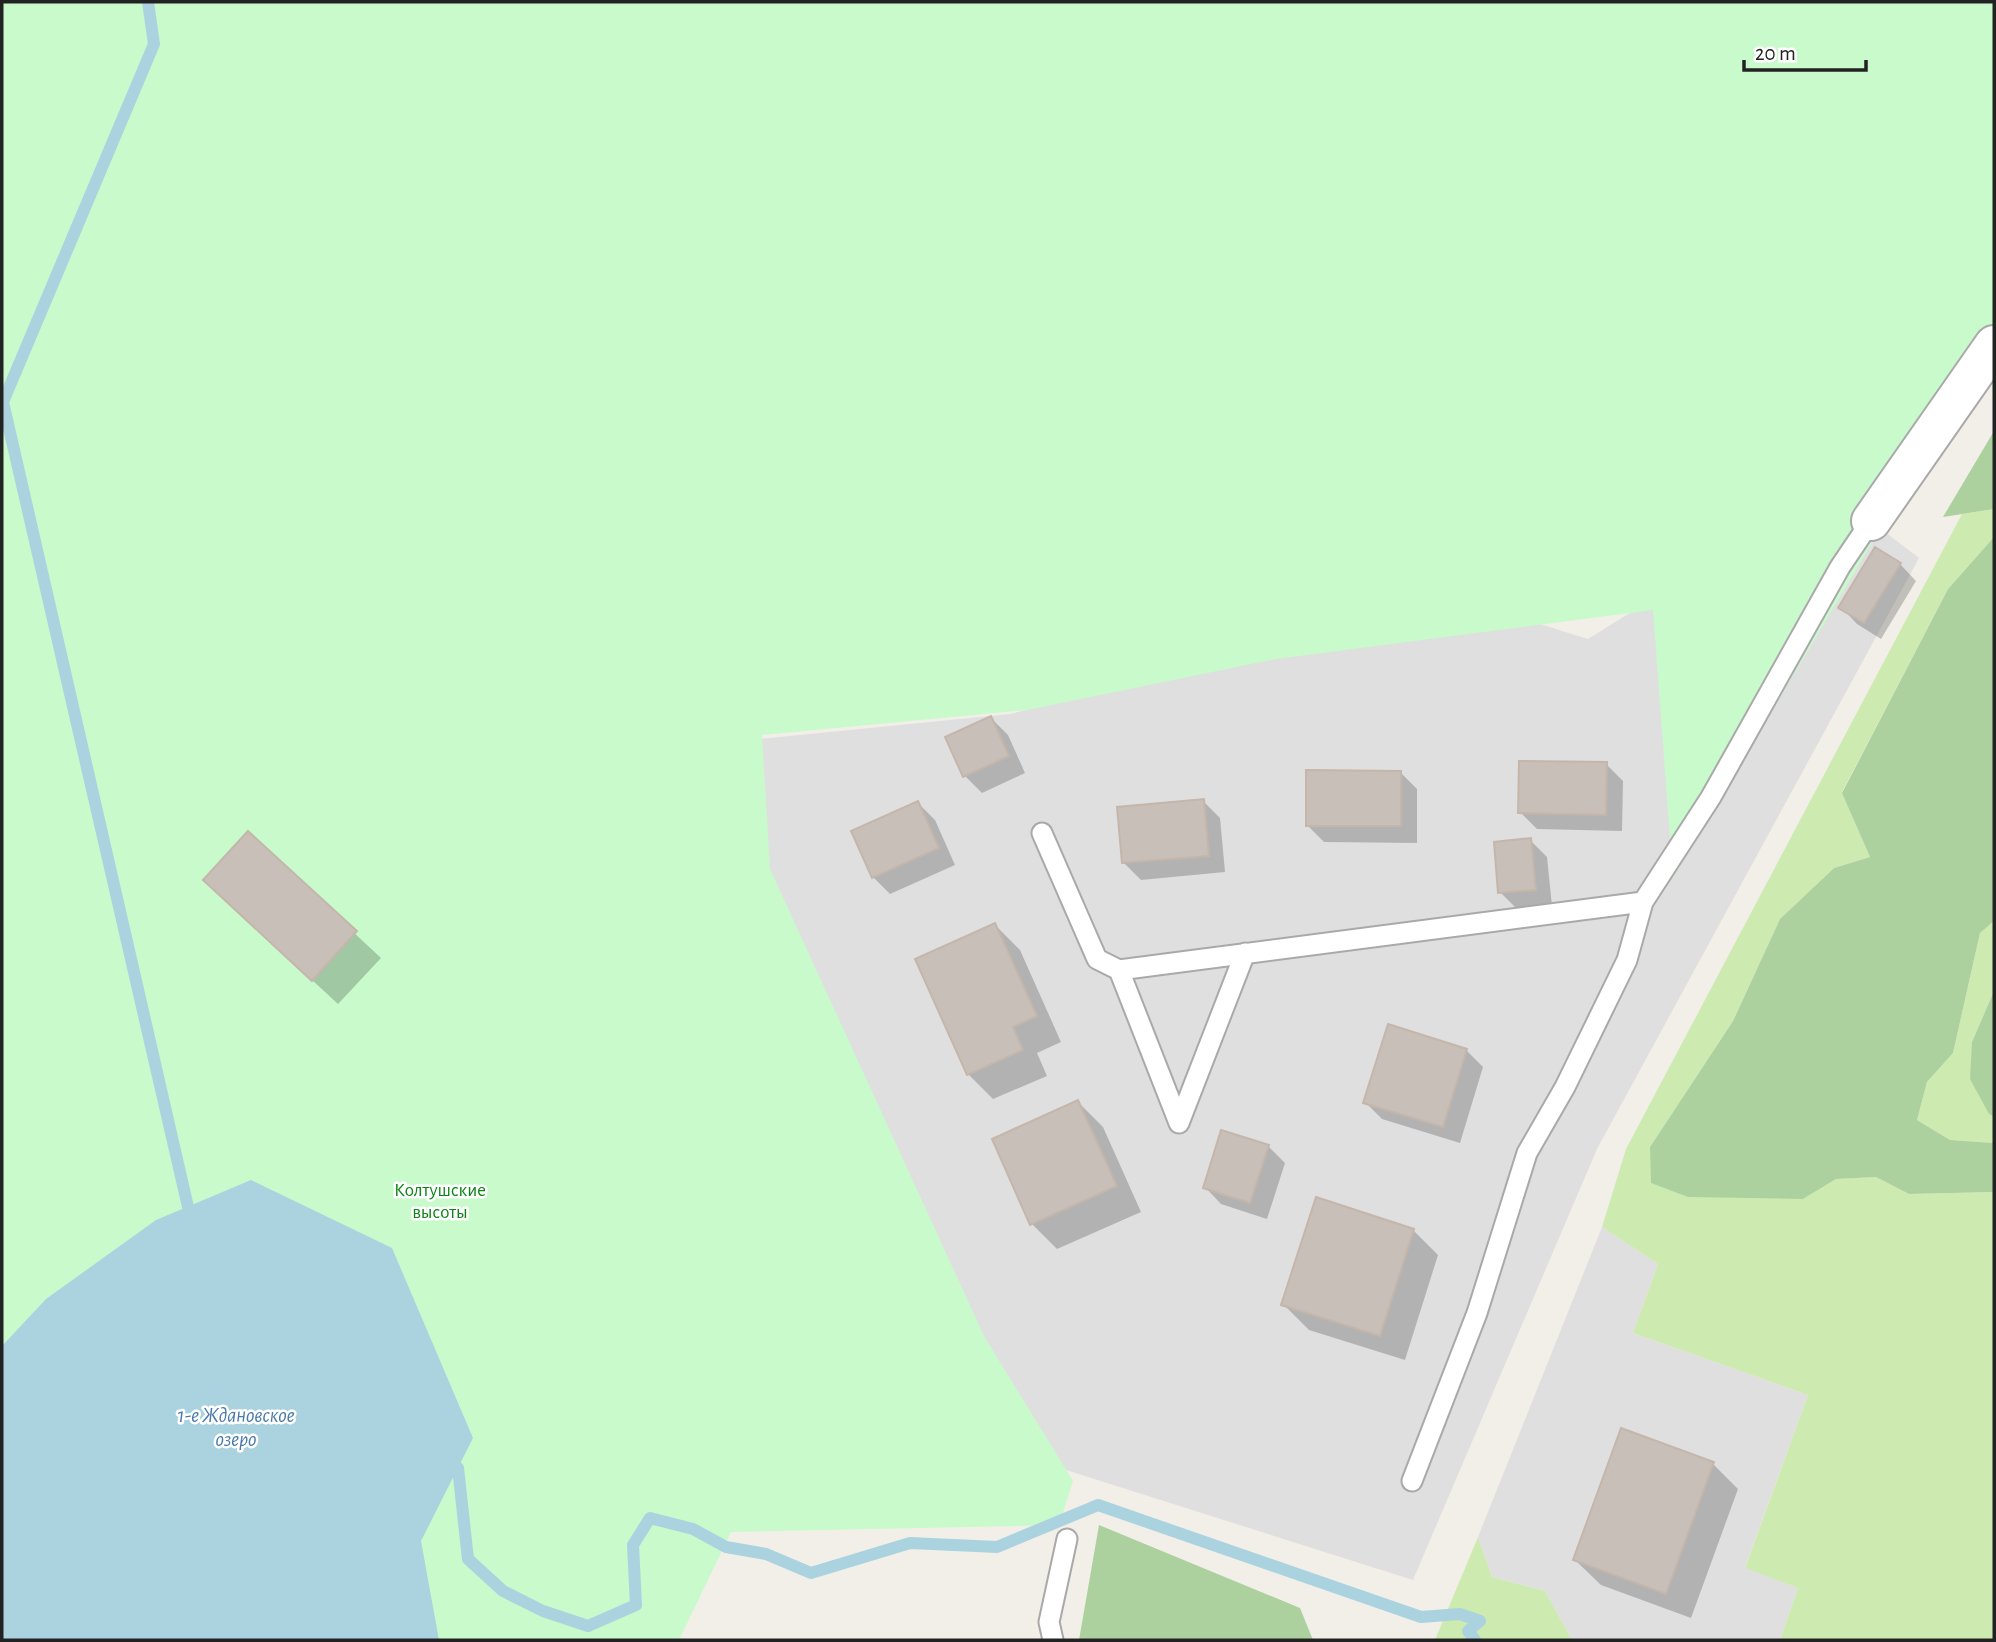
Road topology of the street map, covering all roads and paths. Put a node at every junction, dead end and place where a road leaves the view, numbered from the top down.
1 (1994, 345) edge
2 (1871, 521) joint
3 (1042, 833) dead end
4 (1643, 902) junction
5 (1245, 953) junction
6 (1119, 970) junction
7 (1412, 1481) dead end
8 (1067, 1539) dead end
9 (1053, 1640) edge

1 - 2 street
2 - 4 lane
3 - 6 lane
4 - 5 lane
4 - 7 lane
5 - 6 lane
5 - 6 lane
8 - 9 lane

